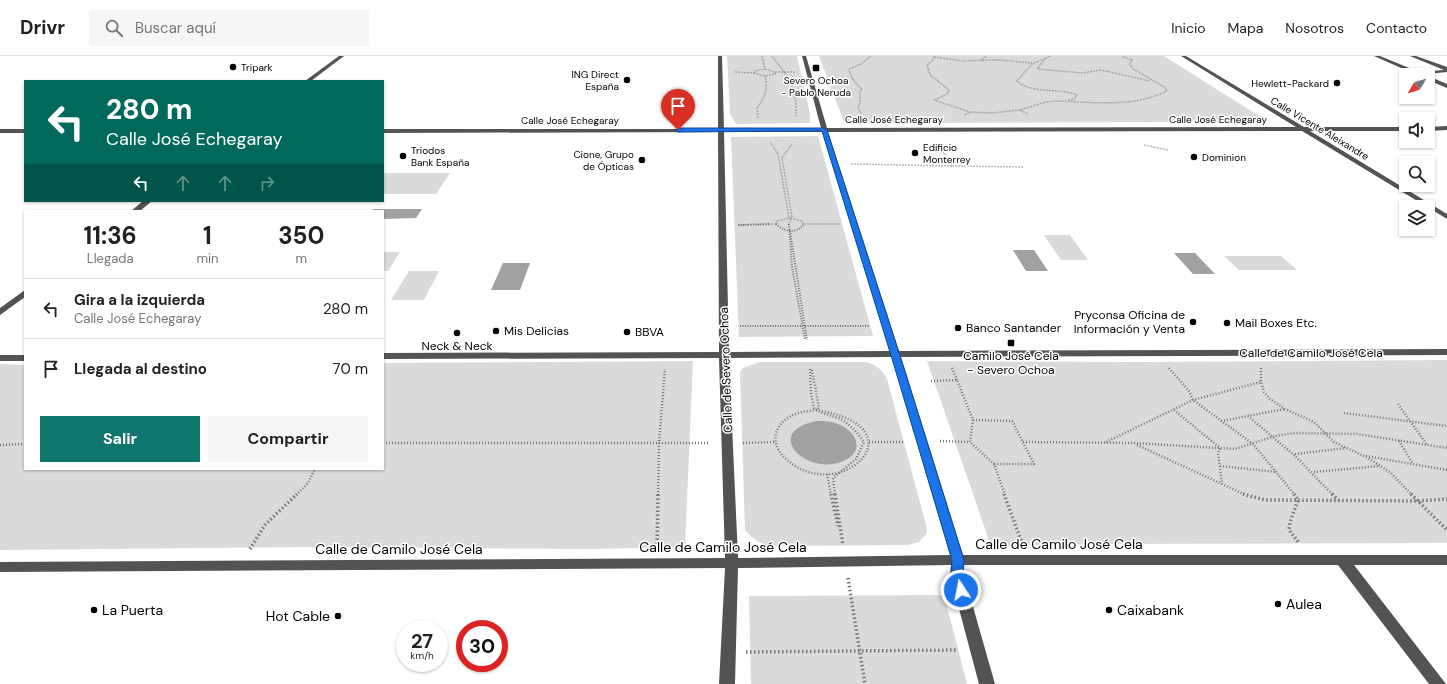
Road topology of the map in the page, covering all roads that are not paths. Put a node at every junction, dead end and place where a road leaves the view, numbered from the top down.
1 (342, 56) edge
2 (720, 56) edge
3 (804, 56) edge
4 (1183, 56) edge
5 (1376, 56) edge
6 (1412, 56) edge
7 (1428, 56) edge
8 (1447, 64) edge
9 (1404, 68) edge
10 (1447, 70) edge
11 (1435, 72) edge
12 (309, 80) edge
13 (1435, 81) edge
14 (1447, 86) edge
15 (1435, 128) edge
16 (1447, 128) edge
17 (1303, 129) junction
18 (1399, 129) edge
19 (722, 130) junction
20 (824, 130) junction
21 (24, 131) edge
22 (384, 131) edge
23 (0, 132) edge
24 (147, 202) edge
25 (136, 210) edge
26 (1447, 217) edge
27 (24, 294) edge
28 (0, 312) edge
29 (1447, 352) edge
30 (724, 354) junction
31 (895, 355) junction
32 (384, 356) edge
33 (0, 358) edge
34 (24, 358) edge
35 (958, 560) junction
36 (1342, 560) junction
37 (1447, 560) edge
38 (732, 563) junction
39 (0, 567) edge
40 (728, 684) edge
41 (987, 684) edge
42 (1438, 684) edge

1 - 12 street
2 - 19 street, Calle de Severo Ochoa
3 - 20 street
4 - 17 street, Calle Vicente Aleixandre
5 - 9 street
6 - 10 street
7 - 8 street
10 - 11 street
13 - 14 street
15 - 16 street
17 - 18 street, Calle José Echegaray
17 - 20 street, Calle José Echegaray
17 - 26 street, Calle Vicente Aleixandre
19 - 20 street, Calle José Echegaray
19 - 22 street, Calle José Echegaray
19 - 30 street, Calle de Severo Ochoa
20 - 31 street
21 - 23 street
24 - 25 street
27 - 28 street
29 - 31 street, Calle de Camilo José Cela
30 - 31 street, Calle de Camilo José Cela
30 - 32 street, Calle de Camilo José Cela
30 - 38 street, Calle de Severo Ochoa
31 - 35 street
33 - 34 street
35 - 36 street, Calle de Camilo José Cela
35 - 38 street, Calle de Camilo José Cela
35 - 41 street
36 - 37 street, Calle de Camilo José Cela
36 - 42 street
38 - 39 street, Calle de Camilo José Cela
38 - 40 street, Calle de Severo Ochoa

